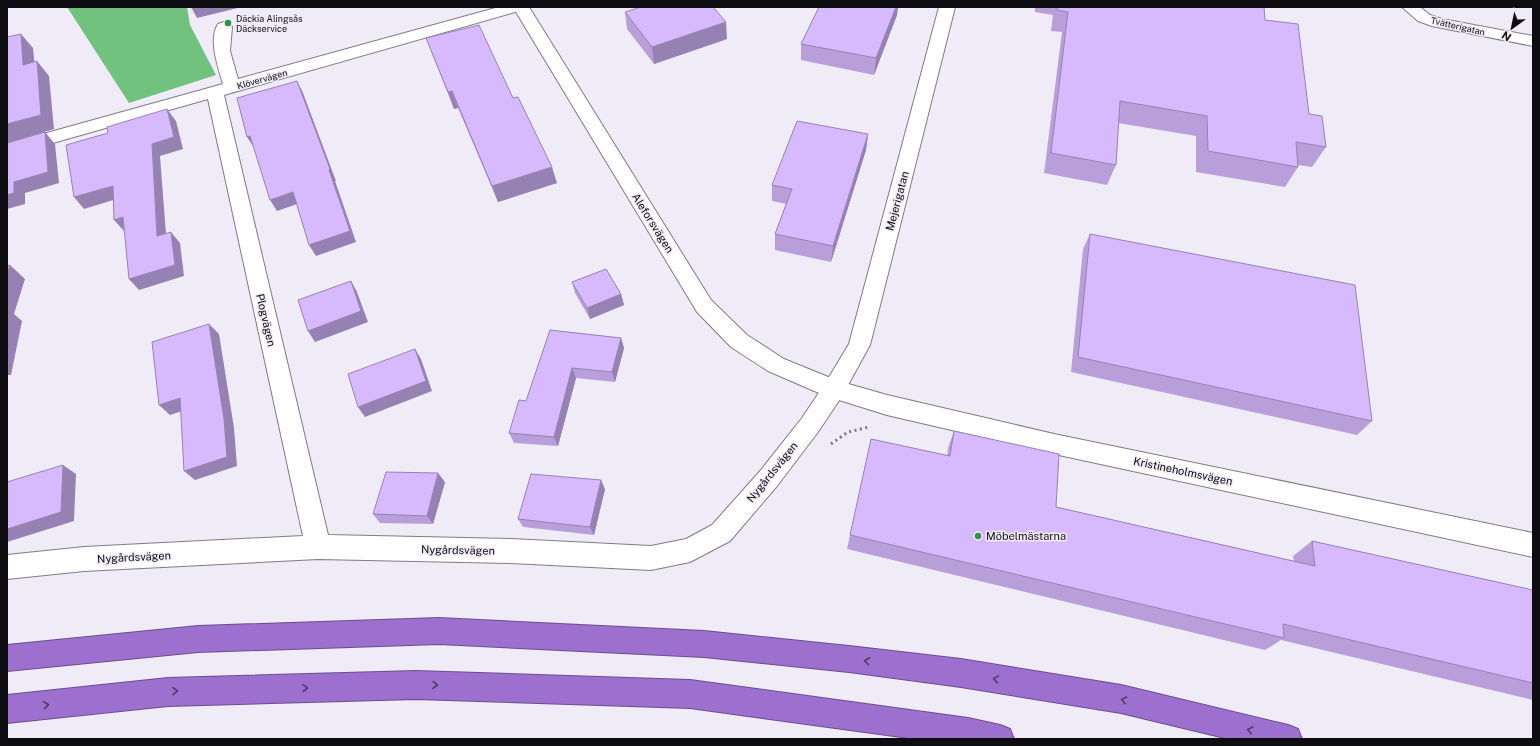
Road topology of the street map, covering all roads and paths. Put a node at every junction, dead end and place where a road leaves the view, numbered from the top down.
1 (516, 7) edge
2 (520, 7) edge
3 (947, 7) edge
4 (1410, 7) edge
5 (224, 27) dead end
6 (1533, 41) edge
7 (224, 90) junction
8 (7, 150) edge
9 (834, 389) junction
10 (1533, 545) edge
11 (318, 547) junction
12 (7, 567) edge
13 (7, 658) edge
14 (7, 709) edge
15 (1000, 739) edge
16 (1288, 739) edge

1 - 7 street, Klövervägen
2 - 9 street, Aleforsvägen
3 - 9 street, Mejerigatan
4 - 6 street, Tvätterigatan
5 - 7 street, Plogvägen
7 - 8 street, Klövervägen
7 - 11 street, Plogvägen
9 - 10 street, Kristineholmsvägen
9 - 11 street, Nygårdsvägen
11 - 12 street, Nygårdsvägen
16 -> 13 highway
14 -> 15 highway

